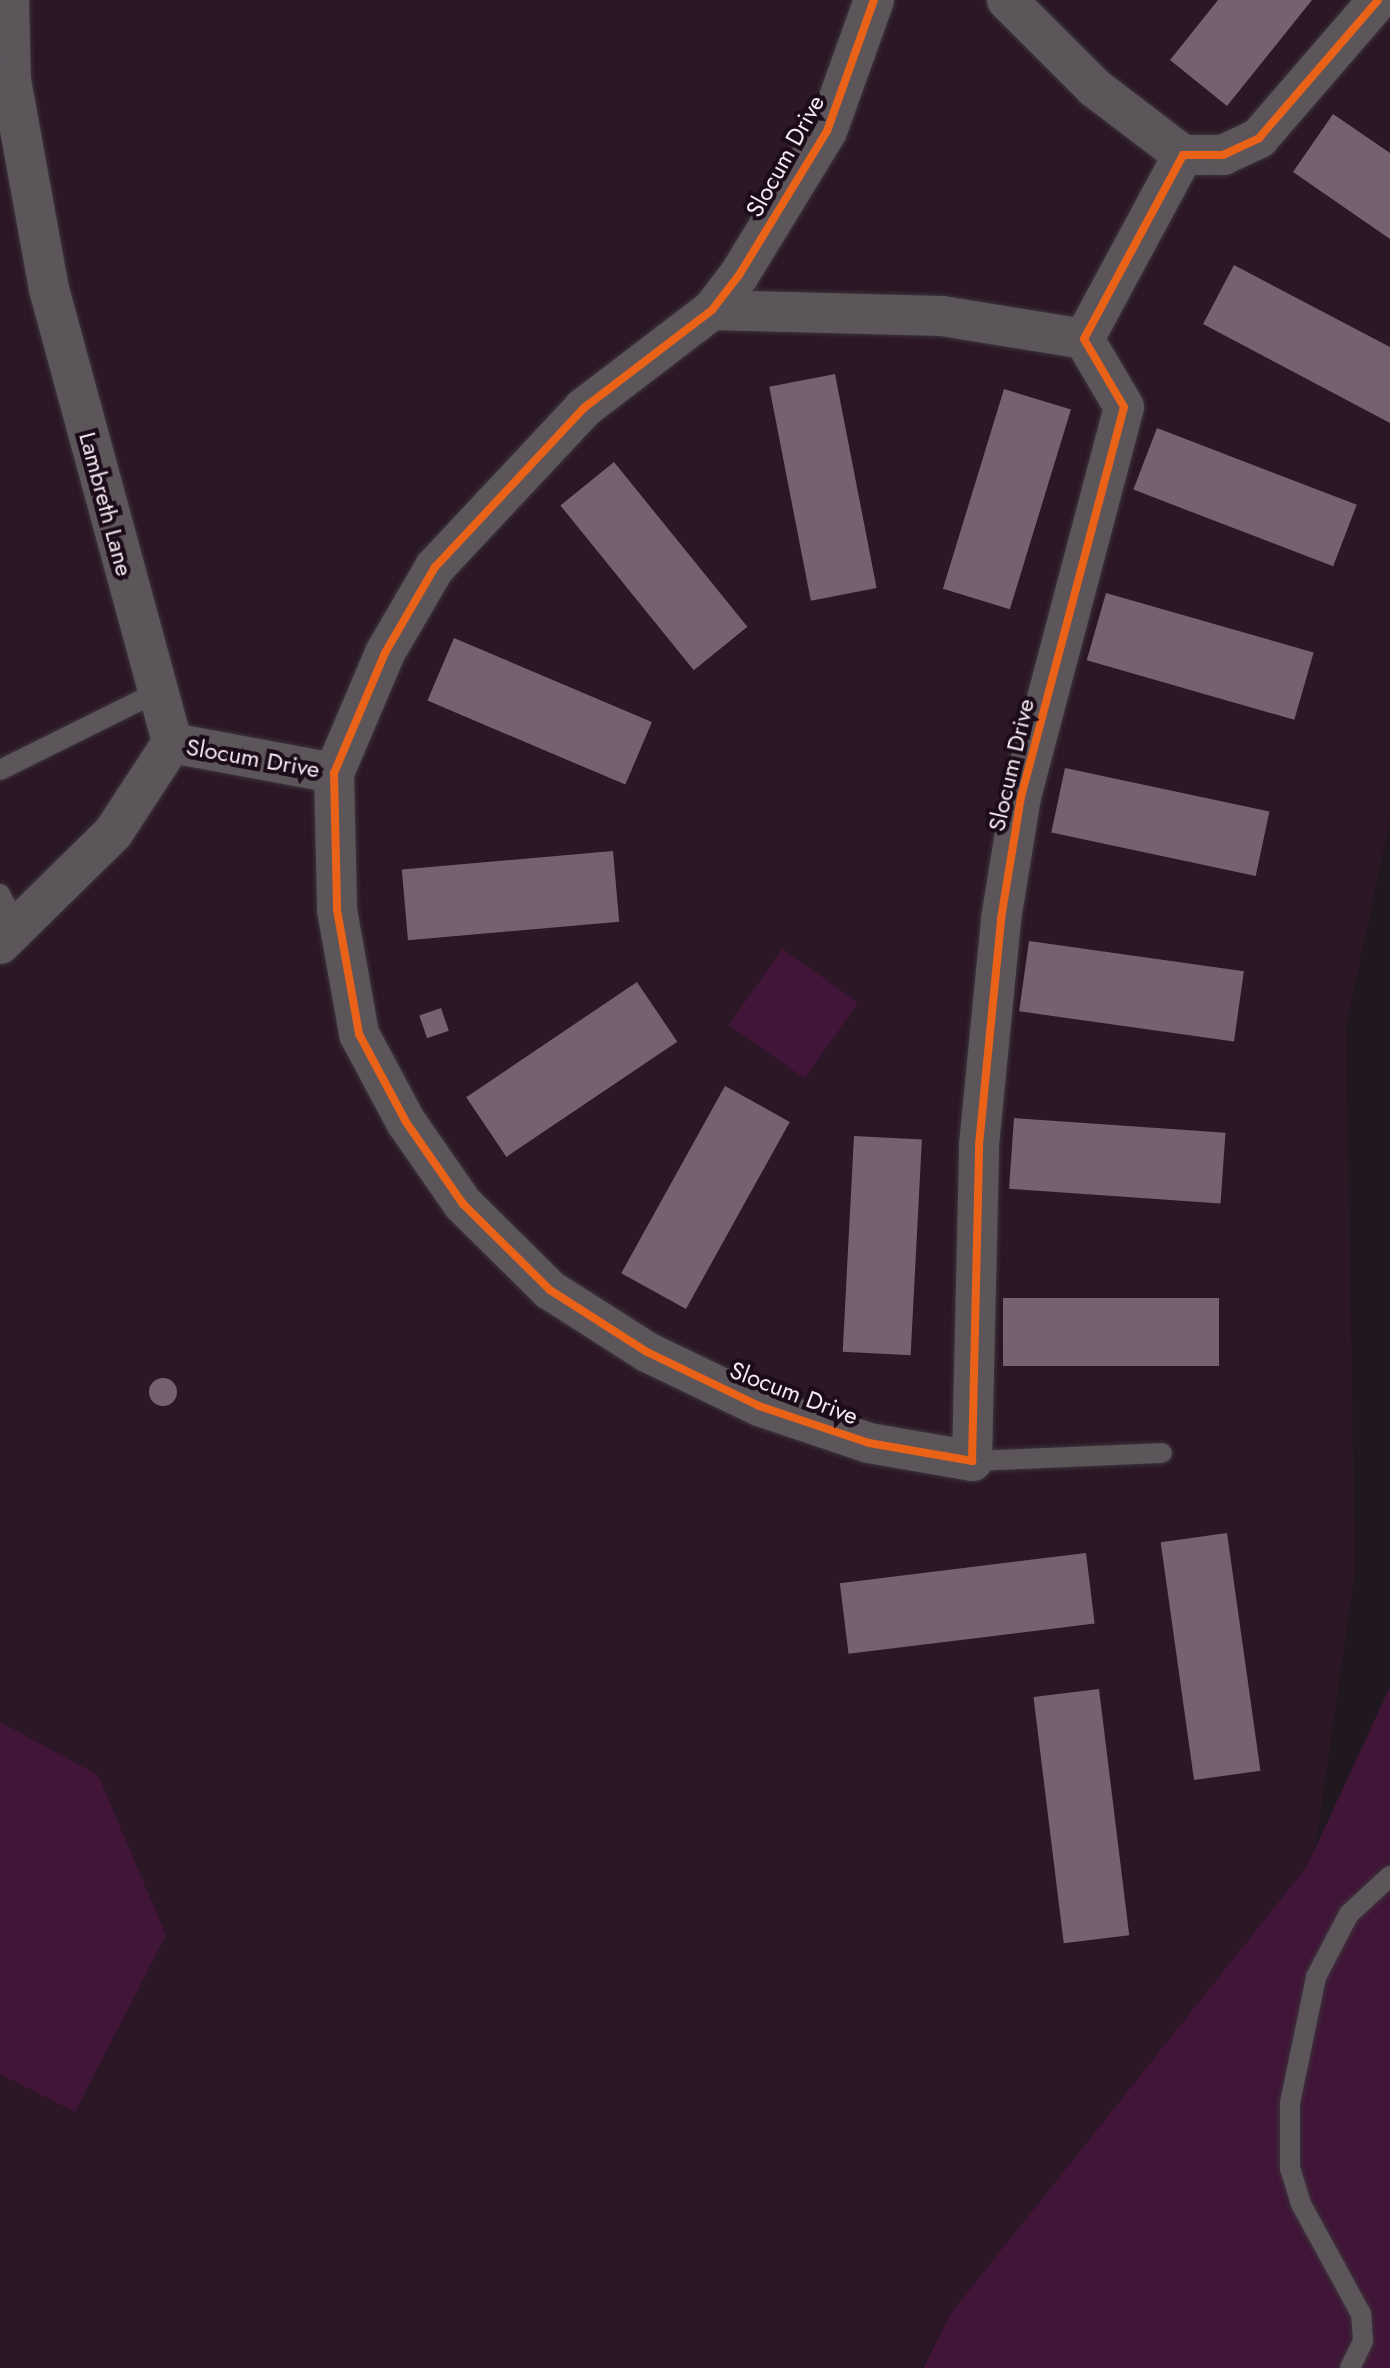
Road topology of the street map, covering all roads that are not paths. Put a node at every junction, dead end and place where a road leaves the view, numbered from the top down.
1 (9, 0) edge
2 (874, 0) edge
3 (1007, 0) edge
4 (1378, 0) edge
5 (1183, 155) junction
6 (712, 310) junction
7 (1084, 339) junction
8 (155, 693) junction
9 (172, 743) junction
10 (0, 770) edge
11 (334, 773) junction
12 (0, 894) edge
13 (10, 938) edge
14 (1162, 1453) dead end
15 (972, 1461) junction
16 (1390, 1876) edge
17 (1350, 2368) edge

1 - 8 street, Lambreth Lane
2 - 6 street, Slocum Drive
3 - 5 street
4 - 5 street
5 - 7 street
6 - 7 street
6 - 11 street, Slocum Drive
7 - 15 street, Slocum Drive
8 - 9 street, Lambreth Lane
8 - 10 lane
9 - 11 street, Slocum Drive
9 - 13 street
11 - 15 street, Slocum Drive
12 - 13 lane
14 - 15 lane
16 - 17 lane

